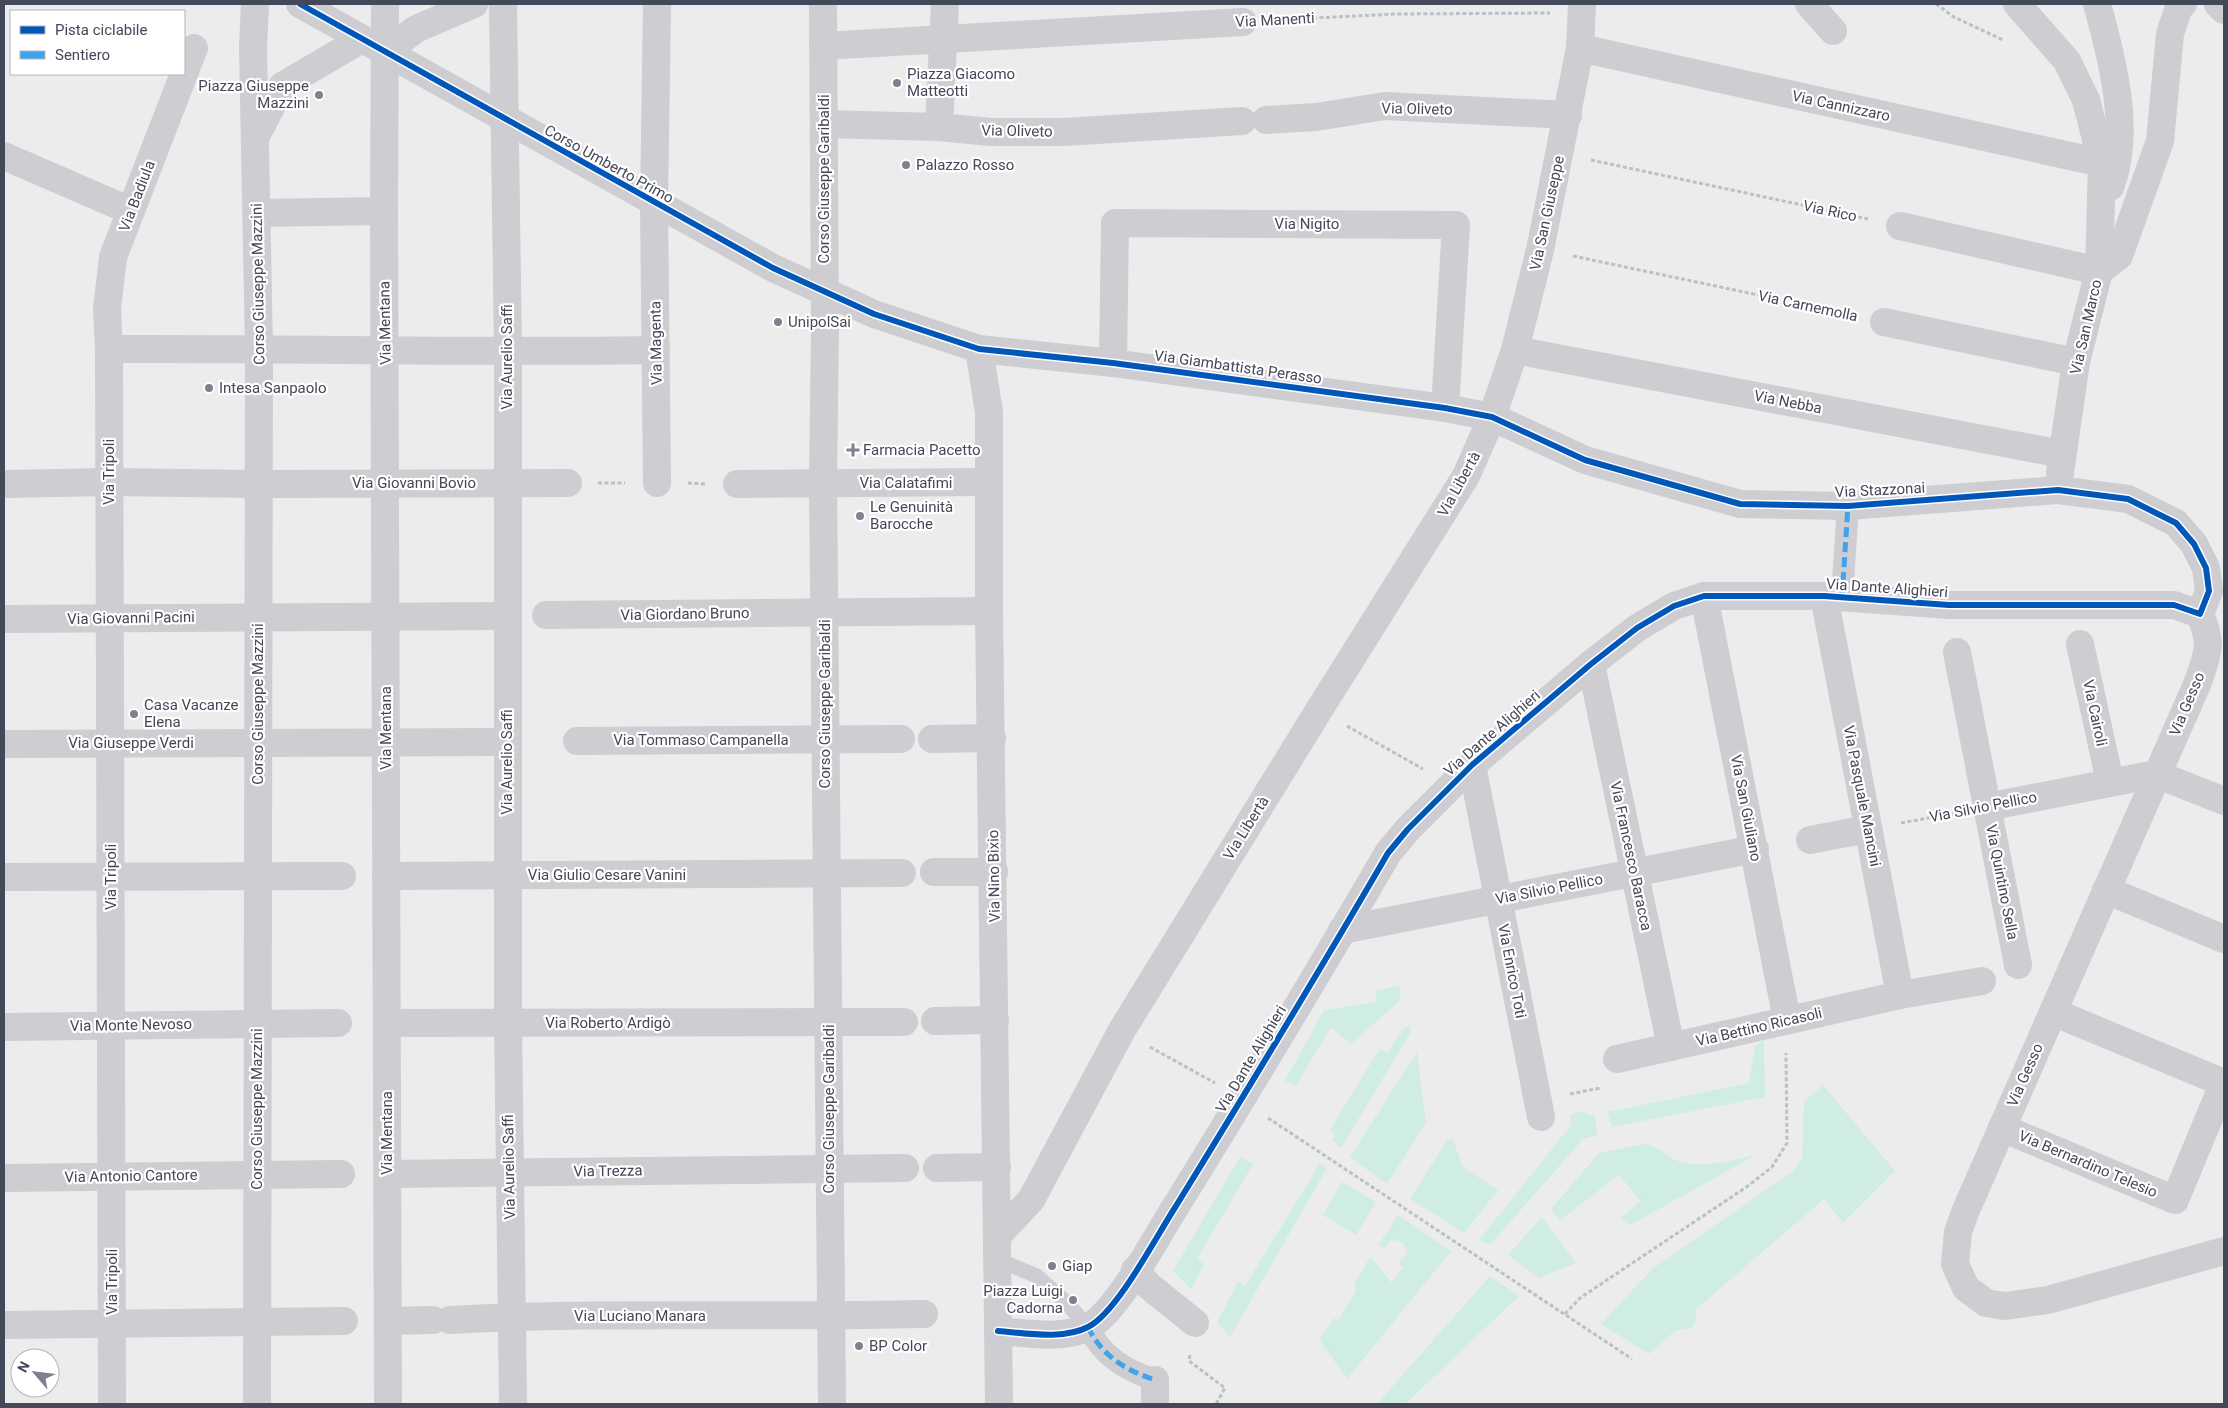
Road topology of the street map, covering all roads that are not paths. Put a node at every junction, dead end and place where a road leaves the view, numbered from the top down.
1 (255, 4) edge
2 (300, 4) edge
3 (386, 4) edge
4 (474, 4) edge
5 (503, 4) edge
6 (657, 4) edge
7 (823, 4) edge
8 (1809, 4) edge
9 (2017, 4) edge
10 (2042, 4) edge
11 (2097, 4) edge
12 (2183, 4) edge
13 (2218, 4) edge
14 (1582, 8) edge
15 (2224, 10) edge
16 (1243, 22) road end
17 (950, 28) edge
18 (1833, 31) dead end
19 (362, 39) junction
20 (823, 46) junction
21 (194, 48) dead end
22 (1580, 48) junction
23 (385, 52) junction
24 (185, 71) edge
25 (184, 75) edge
26 (2086, 100) junction
27 (1568, 116) junction
28 (505, 120) junction
29 (824, 124) junction
30 (939, 127) junction
31 (255, 138) junction
32 (4, 156) edge
33 (2102, 164) junction
34 (654, 204) junction
35 (2103, 204) junction
36 (131, 211) junction
37 (384, 211) junction
38 (257, 213) junction
39 (1900, 226) road end
40 (2099, 271) junction
41 (824, 292) junction
42 (1884, 322) road end
43 (259, 348) junction
44 (109, 349) junction
45 (979, 349) junction
46 (386, 350) junction
47 (656, 350) junction
48 (1515, 350) junction
49 (508, 352) junction
50 (2076, 362) junction
51 (1114, 364) junction
52 (1445, 408) junction
53 (1492, 417) junction
54 (2062, 454) junction
55 (109, 482) junction
56 (989, 482) junction
57 (385, 483) junction
58 (507, 483) junction
59 (568, 483) dead end
60 (657, 483) dead end
61 (823, 483) junction
62 (4, 484) edge
63 (260, 484) junction
64 (737, 484) dead end
65 (2058, 490) junction
66 (1848, 506) junction
67 (1704, 596) junction
68 (1833, 597) junction
69 (990, 611) junction
70 (824, 613) junction
71 (2200, 614) junction
72 (546, 615) dead end
73 (258, 616) junction
74 (506, 616) junction
75 (110, 618) junction
76 (385, 618) junction
77 (4, 619) edge
78 (2080, 644) dead end
79 (1957, 652) dead end
80 (1591, 664) junction
81 (992, 738) junction
82 (901, 739) dead end
83 (932, 739) dead end
84 (825, 740) junction
85 (577, 741) dead end
86 (386, 742) junction
87 (507, 742) junction
88 (110, 743) junction
89 (258, 743) junction
90 (4, 744) edge
91 (1472, 765) junction
92 (2156, 774) junction
93 (2110, 782) junction
94 (2224, 801) edge
95 (1987, 807) junction
96 (1868, 829) junction
97 (1810, 840) dead end
98 (1755, 850) junction
99 (934, 872) dead end
100 (994, 872) junction
101 (827, 873) junction
102 (902, 873) dead end
103 (1635, 873) junction
104 (257, 875) junction
105 (507, 875) junction
106 (111, 876) junction
107 (342, 876) dead end
108 (386, 876) junction
109 (4, 877) edge
110 (2106, 890) junction
111 (1498, 899) junction
112 (1342, 930) junction
113 (2224, 939) edge
114 (2018, 966) dead end
115 (1982, 981) dead end
116 (1900, 995) junction
117 (2053, 1012) junction
118 (995, 1020) junction
119 (1787, 1020) junction
120 (935, 1021) dead end
121 (828, 1022) junction
122 (904, 1022) dead end
123 (387, 1023) junction
124 (508, 1023) junction
125 (257, 1024) junction
126 (338, 1024) dead end
127 (111, 1025) junction
128 (4, 1027) edge
129 (1671, 1048) junction
130 (1617, 1059) road end
131 (2224, 1082) edge
132 (1539, 1109) road end
133 (2002, 1128) junction
134 (996, 1167) junction
135 (829, 1168) junction
136 (905, 1168) dead end
137 (936, 1168) dead end
138 (509, 1172) junction
139 (257, 1174) junction
140 (341, 1174) dead end
141 (388, 1174) junction
142 (112, 1177) junction
143 (4, 1178) edge
144 (997, 1248) junction
145 (2224, 1251) edge
146 (1136, 1270) junction
147 (924, 1314) dead end
148 (512, 1316) junction
149 (831, 1316) junction
150 (259, 1321) junction
151 (344, 1321) dead end
152 (388, 1321) junction
153 (112, 1323) junction
154 (1195, 1323) road end
155 (4, 1324) edge
156 (1088, 1327) junction
157 (998, 1332) junction
158 (1155, 1392) edge
159 (112, 1404) edge
160 (258, 1404) edge
161 (388, 1404) edge
162 (513, 1404) edge
163 (832, 1404) edge
164 (999, 1404) edge

1 - 31 street, Corso Giuseppe Mazzini
2 - 19 street, Corso Umberto Primo
3 - 23 street, Via Mentana
4 - 23 street
5 - 28 street, Via Aurelio Saffi
6 - 34 street, Via Magenta
7 - 20 street, Corso Giuseppe Garibaldi
8 - 18 street
9 - 26 street
10 - 26 street
11 - 35 street
12 - 40 street
13 - 15 street
14 - 22 street, Via San Giuseppe
16 - 17 street, Via Manenti
17 - 20 street, Via Manenti
17 - 30 street
19 - 23 street, Corso Umberto Primo
19 - 31 street
20 - 29 street, Corso Giuseppe Garibaldi
21 - 24 street, Via Badiula
22 - 27 street, Via San Giuseppe
22 - 33 street, Via Cannizzaro
23 - 28 street, Corso Umberto Primo
23 - 37 street, Via Mentana
25 - 36 street, Via Badiula
26 - 33 street, Via San Marco
27 - 30 street, Via Oliveto
27 - 48 street, Via San Giuseppe
28 - 34 street, Corso Umberto Primo
28 - 49 street, Via Aurelio Saffi
29 - 30 street, Via Oliveto
29 - 41 street, Corso Giuseppe Garibaldi
31 - 38 street, Corso Giuseppe Mazzini
32 - 36 street
33 - 35 street, Via San Marco
34 - 41 street, Corso Umberto Primo
34 - 47 street, Via Magenta
35 - 40 street, Via San Marco
36 - 44 street, Via Badiula
37 - 38 street
37 - 46 street, Via Mentana
38 - 43 street, Corso Giuseppe Mazzini
39 - 40 street
40 - 50 street, Via San Marco
41 - 45 street, Corso Umberto Primo
41 - 61 street, Corso Giuseppe Garibaldi
42 - 50 street
43 - 44 street
43 - 46 street
43 - 63 street, Corso Giuseppe Mazzini
44 - 55 street, Via Tripoli
45 - 51 street, Via Giambattista Perasso
45 - 56 street, Via Nino Bixio
46 - 49 street
46 - 57 street, Via Mentana
47 - 49 street
47 - 60 street, Via Magenta
48 - 53 street, Via San Giuseppe
48 - 54 street, Via Nebba
49 - 58 street, Via Aurelio Saffi
50 - 54 street, Via San Marco
51 - 52 street, Via Giambattista Perasso
51 - 52 street, Via Nigito
52 - 53 street, Via Giambattista Perasso
53 - 66 street, Via Stazzonai
53 - 144 street, Via Libertà
54 - 65 street, Via San Marco
55 - 62 street, Via Giovanni Bovio
55 - 63 street, Via Giovanni Bovio
55 - 75 street, Via Tripoli
56 - 61 street, Via Calatafimi
56 - 69 street, Via Nino Bixio
57 - 58 street, Via Giovanni Bovio
57 - 63 street, Via Giovanni Bovio
57 - 76 street, Via Mentana
58 - 59 street, Via Giovanni Bovio
58 - 74 street, Via Aurelio Saffi
61 - 64 street, Via Calatafimi
61 - 70 street, Corso Giuseppe Garibaldi
63 - 73 street, Corso Giuseppe Mazzini
65 - 66 street, Via Stazzonai
65 - 71 street, Via Stazzonai
66 - 68 street
67 - 68 street, Via Dante Alighieri
67 - 80 street, Via Dante Alighieri
67 - 98 street, Via San Giuliano
68 - 71 street, Via Dante Alighieri
68 - 96 street, Via Pasquale Mancini
69 - 70 street, Via Giordano Bruno
69 - 81 street, Via Nino Bixio
70 - 72 street, Via Giordano Bruno
70 - 84 street, Corso Giuseppe Garibaldi
71 - 92 street, Via Gesso
73 - 75 street, Via Giovanni Pacini
73 - 76 street
73 - 89 street, Corso Giuseppe Mazzini
74 - 76 street
74 - 87 street, Via Aurelio Saffi
75 - 77 street, Via Giovanni Pacini
75 - 88 street, Via Tripoli
76 - 86 street, Via Mentana
78 - 93 street, Via Cairoli
79 - 95 street, Via Quintino Sella
80 - 91 street, Via Dante Alighieri
80 - 103 street, Via Francesco Baracca
81 - 83 street
81 - 100 street, Via Nino Bixio
82 - 84 street, Via Tommaso Campanella
84 - 85 street, Via Tommaso Campanella
84 - 101 street, Corso Giuseppe Garibaldi
86 - 87 street
86 - 89 street
86 - 108 street, Via Mentana
87 - 105 street, Via Aurelio Saffi
88 - 89 street, Via Giuseppe Verdi
88 - 90 street, Via Giuseppe Verdi
88 - 106 street, Via Tripoli
89 - 104 street, Corso Giuseppe Mazzini
91 - 111 street, Via Enrico Toti
91 - 112 street, Via Dante Alighieri
92 - 93 street, Via Silvio Pellico
92 - 94 street
92 - 110 street, Via Gesso
93 - 95 street, Via Silvio Pellico
95 - 114 street, Via Quintino Sella
96 - 97 street
96 - 116 street, Via Pasquale Mancini
98 - 103 street, Via Silvio Pellico
98 - 119 street, Via San Giuliano
99 - 100 street
100 - 118 street, Via Nino Bixio
101 - 102 street, Via Giulio Cesare Vanini
101 - 105 street, Via Giulio Cesare Vanini
101 - 121 street, Corso Giuseppe Garibaldi
103 - 111 street, Via Silvio Pellico
103 - 129 street, Via Francesco Baracca
104 - 106 street
104 - 107 street
104 - 125 street, Corso Giuseppe Mazzini
105 - 108 street, Via Giulio Cesare Vanini
105 - 124 street, Via Aurelio Saffi
106 - 109 street
106 - 127 street, Via Tripoli
108 - 123 street, Via Mentana
110 - 113 street
110 - 117 street, Via Gesso
111 - 112 street, Via Silvio Pellico
111 - 132 street, Via Enrico Toti
112 - 146 street, Via Dante Alighieri
115 - 116 street, Via Bettino Ricasoli
116 - 119 street, Via Bettino Ricasoli
117 - 131 street
117 - 133 street, Via Gesso
118 - 120 street
118 - 134 street, Via Nino Bixio
119 - 129 street, Via Bettino Ricasoli
121 - 122 street, Via Roberto Ardigò
121 - 124 street, Via Roberto Ardigò
121 - 135 street, Corso Giuseppe Garibaldi
123 - 124 street, Via Roberto Ardigò
123 - 141 street, Via Mentana
124 - 138 street, Via Aurelio Saffi
125 - 126 street
125 - 127 street, Via Monte Nevoso
125 - 139 street, Corso Giuseppe Mazzini
127 - 128 street, Via Monte Nevoso
127 - 142 street, Via Tripoli
129 - 130 street, Via Bettino Ricasoli
131 - 133 street, Via Bernardino Telesio
133 - 145 street, Via Gesso
134 - 137 street
134 - 144 street, Via Nino Bixio
135 - 136 street, Via Trezza
135 - 138 street, Via Trezza
135 - 149 street, Corso Giuseppe Garibaldi
138 - 141 street, Via Trezza
138 - 148 street, Via Aurelio Saffi
139 - 140 street
139 - 142 street, Via Antonio Cantore
139 - 150 street, Corso Giuseppe Mazzini
141 - 152 street, Via Mentana
142 - 143 street, Via Antonio Cantore
142 - 153 street, Via Tripoli
144 - 156 lane
144 - 157 street, Via Nino Bixio
146 - 154 street
146 - 156 street, Via Dante Alighieri
147 - 149 street, Via Luciano Manara
148 - 149 street, Via Luciano Manara
148 - 152 street, Via Luciano Manara
148 - 162 street, Via Aurelio Saffi
149 - 163 street, Corso Giuseppe Garibaldi
150 - 151 street
150 - 153 street
150 - 160 street, Corso Giuseppe Mazzini
152 - 161 street, Via Mentana
153 - 155 street
153 - 159 street, Via Tripoli
156 - 157 street, Via Dante Alighieri
156 - 158 street
157 - 164 street, Via Nino Bixio

